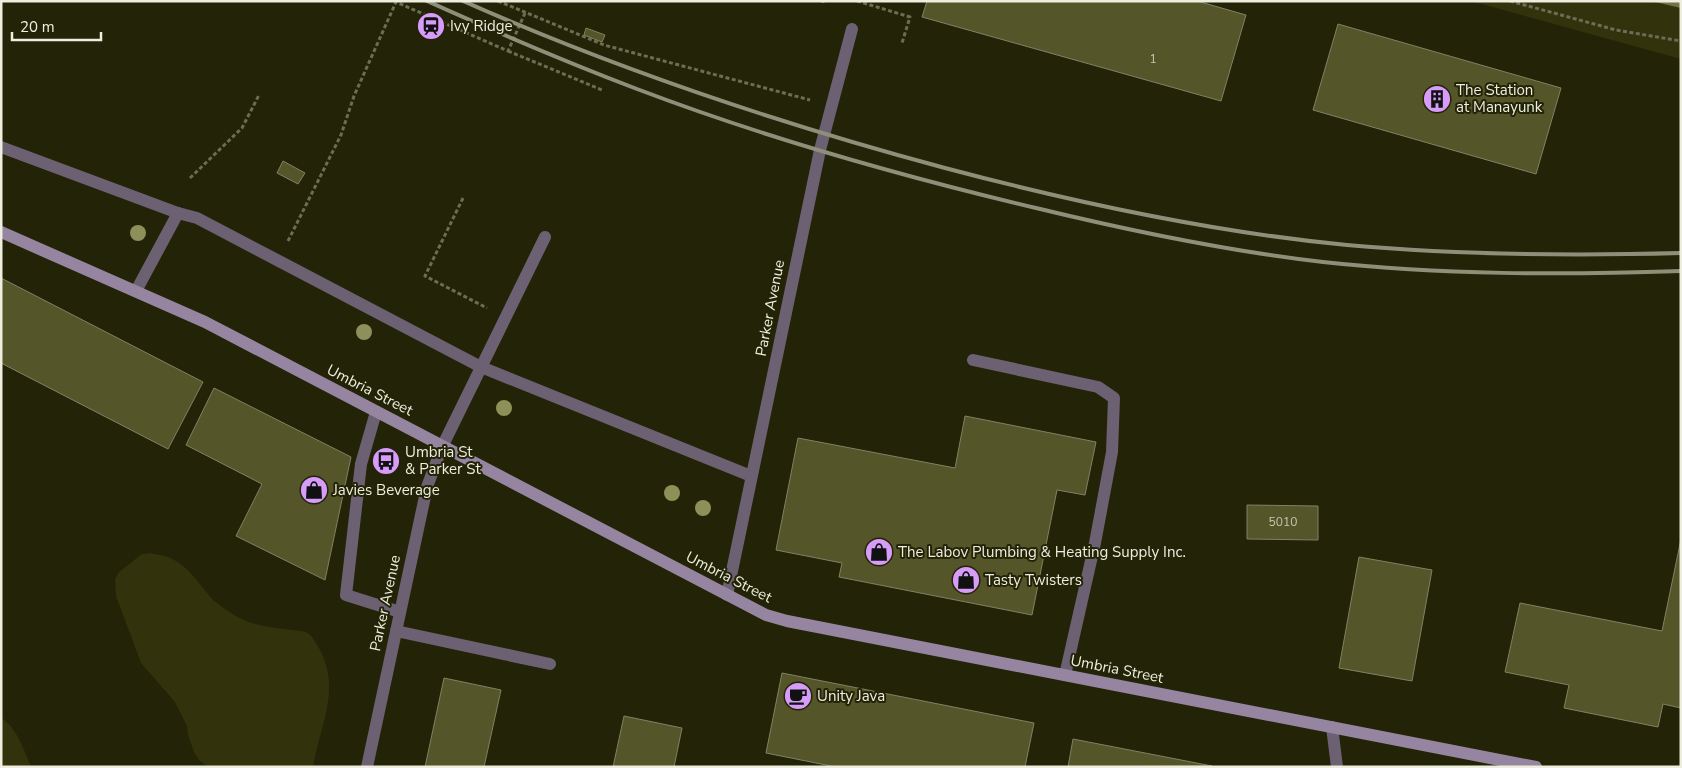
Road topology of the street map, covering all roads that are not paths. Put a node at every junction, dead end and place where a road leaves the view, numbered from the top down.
1 (852, 28) dead end
2 (1, 147) edge
3 (178, 213) junction
4 (1, 232) edge
5 (545, 237) dead end
6 (136, 291) junction
7 (973, 360) dead end
8 (481, 366) junction
9 (376, 412) junction
10 (442, 447) junction
11 (751, 476) junction
12 (727, 595) junction
13 (400, 612) junction
14 (396, 631) junction
15 (550, 664) dead end
16 (1065, 675) junction
17 (1332, 727) junction
18 (367, 767) edge
19 (1337, 767) edge
20 (1536, 767) edge

1 - 11 street, Parker Avenue
2 - 3 street
3 - 6 street
3 - 8 street
4 - 6 main road, Umbria Street
5 - 8 street, Parker Avenue
6 - 9 main road, Umbria Street
7 - 16 street
8 - 10 street, Parker Avenue
8 - 11 street
9 - 10 main road, Umbria Street
9 - 13 street
10 - 12 main road, Umbria Street
10 - 13 street, Parker Avenue
11 - 12 street, Parker Avenue
12 - 16 main road, Umbria Street
13 - 14 street, Parker Avenue
14 - 15 street
14 - 18 street, Parker Avenue
16 - 17 main road, Umbria Street
17 - 19 street
17 - 20 main road, Umbria Street

